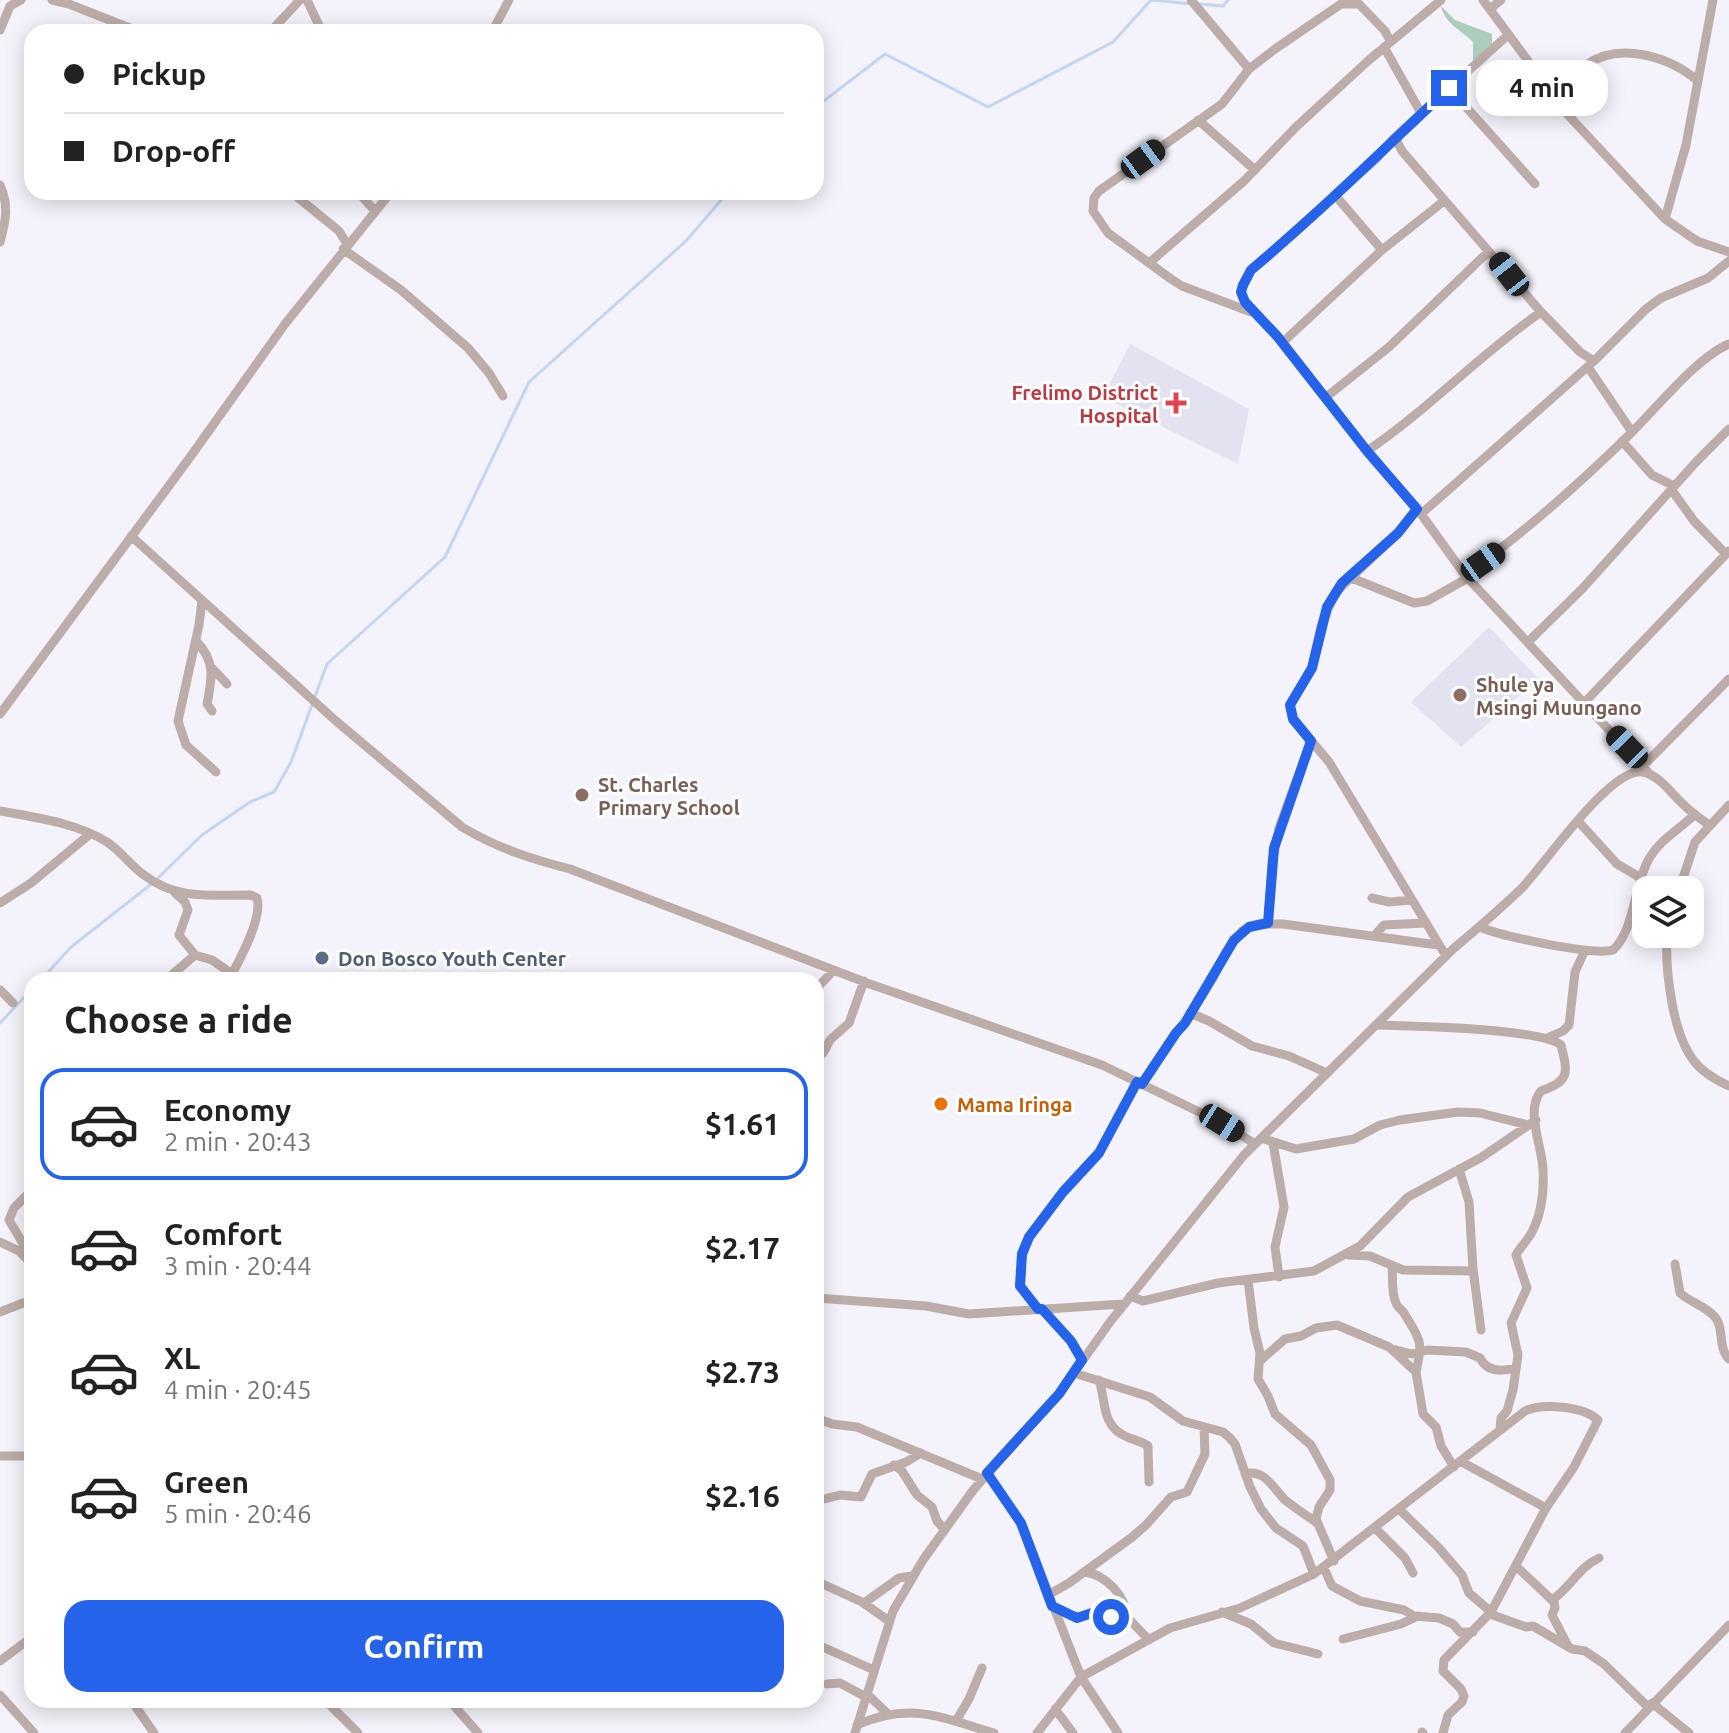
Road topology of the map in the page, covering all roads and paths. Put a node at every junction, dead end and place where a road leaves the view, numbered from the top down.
1 (21, 0) edge
2 (52, 0) edge
3 (300, 0) edge
4 (307, 0) edge
5 (509, 0) edge
6 (1191, 0) edge
7 (1441, 0) edge
8 (1501, 0) edge
9 (1713, 0) edge
10 (1486, 4) edge
11 (120, 24) edge
12 (278, 24) edge
13 (318, 24) edge
14 (496, 24) edge
15 (0, 30) edge
16 (1508, 35) junction
17 (1387, 44) junction
18 (1249, 69) junction
19 (1540, 78) junction
20 (1698, 81) junction
21 (1449, 88) junction
22 (1515, 95) dead end
23 (1553, 95) junction
24 (1421, 113) junction
25 (1198, 120) junction
26 (1395, 137) junction
27 (1255, 170) junction
28 (1535, 184) dead end
29 (0, 185) edge
30 (1335, 195) junction
31 (301, 200) edge
32 (365, 200) edge
33 (384, 200) edge
34 (1444, 201) junction
35 (375, 211) junction
36 (1665, 219) junction
37 (0, 242) edge
38 (345, 247) junction
39 (1382, 250) junction
40 (1488, 252) junction
41 (1729, 252) edge
42 (1729, 261) edge
43 (1149, 263) junction
44 (1541, 312) junction
45 (1255, 313) junction
46 (1282, 343) junction
47 (1729, 344) edge
48 (1591, 364) junction
49 (503, 396) dead end
50 (1325, 398) junction
51 (1729, 429) edge
52 (1632, 432) junction
53 (1622, 441) junction
54 (1367, 451) junction
55 (1673, 487) junction
56 (1419, 511) junction
57 (131, 536) junction
58 (1728, 552) edge
59 (1466, 576) junction
60 (1349, 577) junction
61 (202, 600) junction
62 (196, 641) junction
63 (1528, 642) junction
64 (212, 668) junction
65 (1729, 679) edge
66 (227, 684) dead end
67 (1585, 702) junction
68 (212, 711) dead end
69 (0, 714) edge
70 (1311, 741) junction
71 (1647, 770) junction
72 (216, 772) dead end
73 (1729, 805) edge
74 (0, 811) edge
75 (1695, 814) junction
76 (1578, 821) junction
77 (1709, 825) junction
78 (90, 834) junction
79 (1636, 876) edge
80 (1642, 876) edge
81 (1684, 876) edge
82 (173, 890) junction
83 (1372, 898) dead end
84 (1412, 900) junction
85 (0, 903) edge
86 (1632, 905) edge
87 (1268, 923) junction
88 (1425, 923) junction
89 (1480, 927) junction
90 (1375, 935) junction
91 (1438, 945) junction
92 (1666, 948) edge
93 (1585, 950) junction
94 (195, 955) junction
95 (1446, 956) junction
96 (834, 970) junction
97 (175, 972) edge
98 (225, 972) edge
99 (233, 972) edge
100 (824, 981) edge
101 (864, 981) junction
102 (0, 990) edge
103 (13, 1003) dead end
104 (1190, 1013) junction
105 (1376, 1025) junction
106 (1569, 1025) junction
107 (1547, 1038) junction
108 (1562, 1050) junction
109 (824, 1051) edge
110 (1327, 1073) junction
111 (1139, 1083) junction
112 (1729, 1086) edge
113 (1532, 1122) junction
114 (1258, 1141) junction
115 (1273, 1143) junction
116 (1459, 1169) junction
117 (24, 1198) edge
118 (14, 1208) junction
119 (0, 1224) edge
120 (0, 1242) edge
121 (24, 1246) edge
122 (24, 1255) edge
123 (1345, 1255) junction
124 (1675, 1264) dead end
125 (1392, 1265) junction
126 (1473, 1271) junction
127 (1279, 1277) junction
128 (1248, 1280) junction
129 (824, 1299) edge
130 (1127, 1300) junction
131 (24, 1303) edge
132 (1040, 1309) junction
133 (0, 1312) edge
134 (1481, 1330) dead end
135 (1392, 1349) junction
136 (1420, 1352) junction
137 (1729, 1359) edge
138 (1082, 1360) junction
139 (1261, 1360) junction
140 (1515, 1368) junction
141 (1416, 1372) junction
142 (1074, 1373) junction
143 (1099, 1380) junction
144 (824, 1421) edge
145 (1204, 1427) junction
146 (1500, 1430) junction
147 (921, 1453) junction
148 (0, 1456) edge
149 (24, 1456) edge
150 (1457, 1464) junction
151 (894, 1465) junction
152 (1245, 1474) junction
153 (985, 1476) junction
154 (1149, 1482) dead end
155 (824, 1499) edge
156 (1546, 1508) junction
157 (1400, 1510) junction
158 (1317, 1523) junction
159 (1376, 1529) junction
160 (945, 1530) junction
161 (1599, 1558) dead end
162 (1334, 1561) junction
163 (1516, 1566) junction
164 (1319, 1571) junction
165 (1085, 1572) junction
166 (1413, 1573) dead end
167 (912, 1576) junction
168 (824, 1585) edge
169 (1048, 1595) junction
170 (1552, 1600) junction
171 (864, 1603) junction
172 (1052, 1606) junction
173 (1222, 1612) junction
174 (1491, 1613) junction
175 (1418, 1616) junction
176 (889, 1621) junction
177 (1132, 1623) junction
178 (1729, 1625) edge
179 (1473, 1632) junction
180 (1343, 1639) dead end
181 (1149, 1640) junction
182 (24, 1643) edge
183 (1568, 1646) junction
184 (824, 1648) edge
185 (1318, 1654) dead end
186 (0, 1661) edge
187 (982, 1668) dead end
188 (874, 1670) junction
189 (1081, 1677) junction
190 (827, 1684) dead end
191 (0, 1695) edge
192 (866, 1695) junction
193 (1650, 1705) junction
194 (137, 1708) edge
195 (333, 1708) edge
196 (456, 1708) edge
197 (1055, 1709) junction
198 (888, 1714) junction
199 (956, 1721) junction
200 (856, 1729) edge
201 (1071, 1732) edge
202 (34, 1733) edge
203 (154, 1733) edge
204 (358, 1733) edge
205 (478, 1733) edge
206 (994, 1733) edge
207 (1037, 1733) edge
208 (1118, 1733) edge
209 (1443, 1733) edge
210 (1625, 1733) edge
211 (1689, 1733) edge

1 - 15 street
2 - 11 street
3 - 12 street
4 - 13 street
5 - 14 street
6 - 18 street
7 - 17 street
8 - 10 street
9 - 20 street
10 - 16 street
16 - 19 street
16 - 21 street
17 - 18 street
17 - 24 street
17 - 27 street
18 - 25 street
19 - 22 street
19 - 23 street
20 - 23 street
20 - 36 street
21 - 24 street
21 - 28 street
23 - 36 street
24 - 26 street
25 - 27 street
25 - 43 street
26 - 30 street
26 - 34 street
27 - 43 street
29 - 37 street
30 - 39 street
30 - 45 street
31 - 38 street
32 - 35 street
33 - 35 street
34 - 39 street
34 - 40 street
35 - 38 street
36 - 41 street
38 - 49 street
38 - 57 street
39 - 46 street
40 - 44 street
40 - 50 street
42 - 48 street
43 - 45 street
44 - 48 street
44 - 54 street
45 - 46 street
46 - 50 street
47 - 52 street
48 - 52 street
48 - 56 street
50 - 54 street
51 - 55 street
52 - 53 street
53 - 55 street
53 - 59 street
54 - 56 street
55 - 58 street
55 - 63 street
56 - 59 street
56 - 60 street
57 - 61 street
57 - 69 street
58 - 67 street
59 - 60 street
59 - 63 street
60 - 70 street
61 - 62 street
61 - 96 street
62 - 64 street
62 - 72 street
63 - 67 street
64 - 66 street
64 - 68 street
65 - 71 street
67 - 71 street
70 - 84 street
70 - 87 street
71 - 75 street
71 - 76 street
73 - 77 street
74 - 78 street
75 - 77 street
75 - 80 street
76 - 79 street
76 - 89 street
77 - 81 street
78 - 82 street
78 - 85 street
82 - 94 street
82 - 99 street
83 - 84 street
84 - 88 street
86 - 93 street
87 - 90 street
87 - 104 street
88 - 90 street
88 - 91 street
89 - 93 street
89 - 95 street
90 - 91 street
91 - 95 street
92 - 112 street
93 - 106 street
94 - 97 street
94 - 98 street
95 - 105 street
96 - 100 street
96 - 101 street
101 - 109 street
101 - 111 street
102 - 103 street
104 - 110 street
104 - 111 street
105 - 107 street
105 - 110 street
106 - 107 street
106 - 108 street
107 - 108 street
108 - 113 street
110 - 114 street
111 - 114 street
111 - 132 street
113 - 115 street
113 - 116 street
113 - 140 street
114 - 115 street
114 - 130 street
115 - 127 street
116 - 123 street
116 - 126 street
117 - 118 street
118 - 119 street
118 - 121 street
120 - 122 street
123 - 125 street
123 - 127 street
124 - 137 street
125 - 126 street
125 - 136 street
126 - 134 street
127 - 128 street
128 - 130 street
128 - 139 street
129 - 132 street
130 - 132 street
130 - 138 street
131 - 133 street
132 - 138 street
135 - 136 street
135 - 139 street
135 - 141 street
136 - 140 street
136 - 141 street
138 - 142 street
139 - 158 street
140 - 146 street
141 - 150 street
142 - 143 street
142 - 153 street
143 - 145 street
143 - 154 street
144 - 147 street
145 - 152 street
145 - 165 street
146 - 150 street
146 - 156 street
147 - 151 street
147 - 153 street
148 - 149 street
150 - 156 street
150 - 157 street
151 - 155 street
151 - 160 street
152 - 158 street
152 - 164 street
153 - 160 street
153 - 169 street
156 - 163 street
157 - 159 street
157 - 174 street
158 - 162 street
159 - 162 street
159 - 166 street
160 - 167 street
161 - 170 street
162 - 164 street
163 - 170 street
163 - 174 street
164 - 173 street
164 - 175 street
165 - 169 street
165 - 177 street
167 - 171 street
167 - 176 street
168 - 171 street
169 - 172 street
170 - 183 street
171 - 176 street
172 - 177 street
172 - 189 street
173 - 181 street
173 - 185 street
174 - 179 street
174 - 183 street
175 - 179 street
175 - 180 street
176 - 188 street
177 - 181 street
178 - 193 street
179 - 209 street
181 - 189 street
182 - 186 street
183 - 193 street
184 - 188 street
187 - 199 street
188 - 192 street
189 - 197 street
189 - 208 street
190 - 192 street
191 - 202 street
192 - 198 street
192 - 200 street
193 - 210 street
193 - 211 street
194 - 203 street
195 - 204 street
196 - 205 street
197 - 201 street
197 - 207 street
198 - 199 street
198 - 200 street
199 - 206 street

